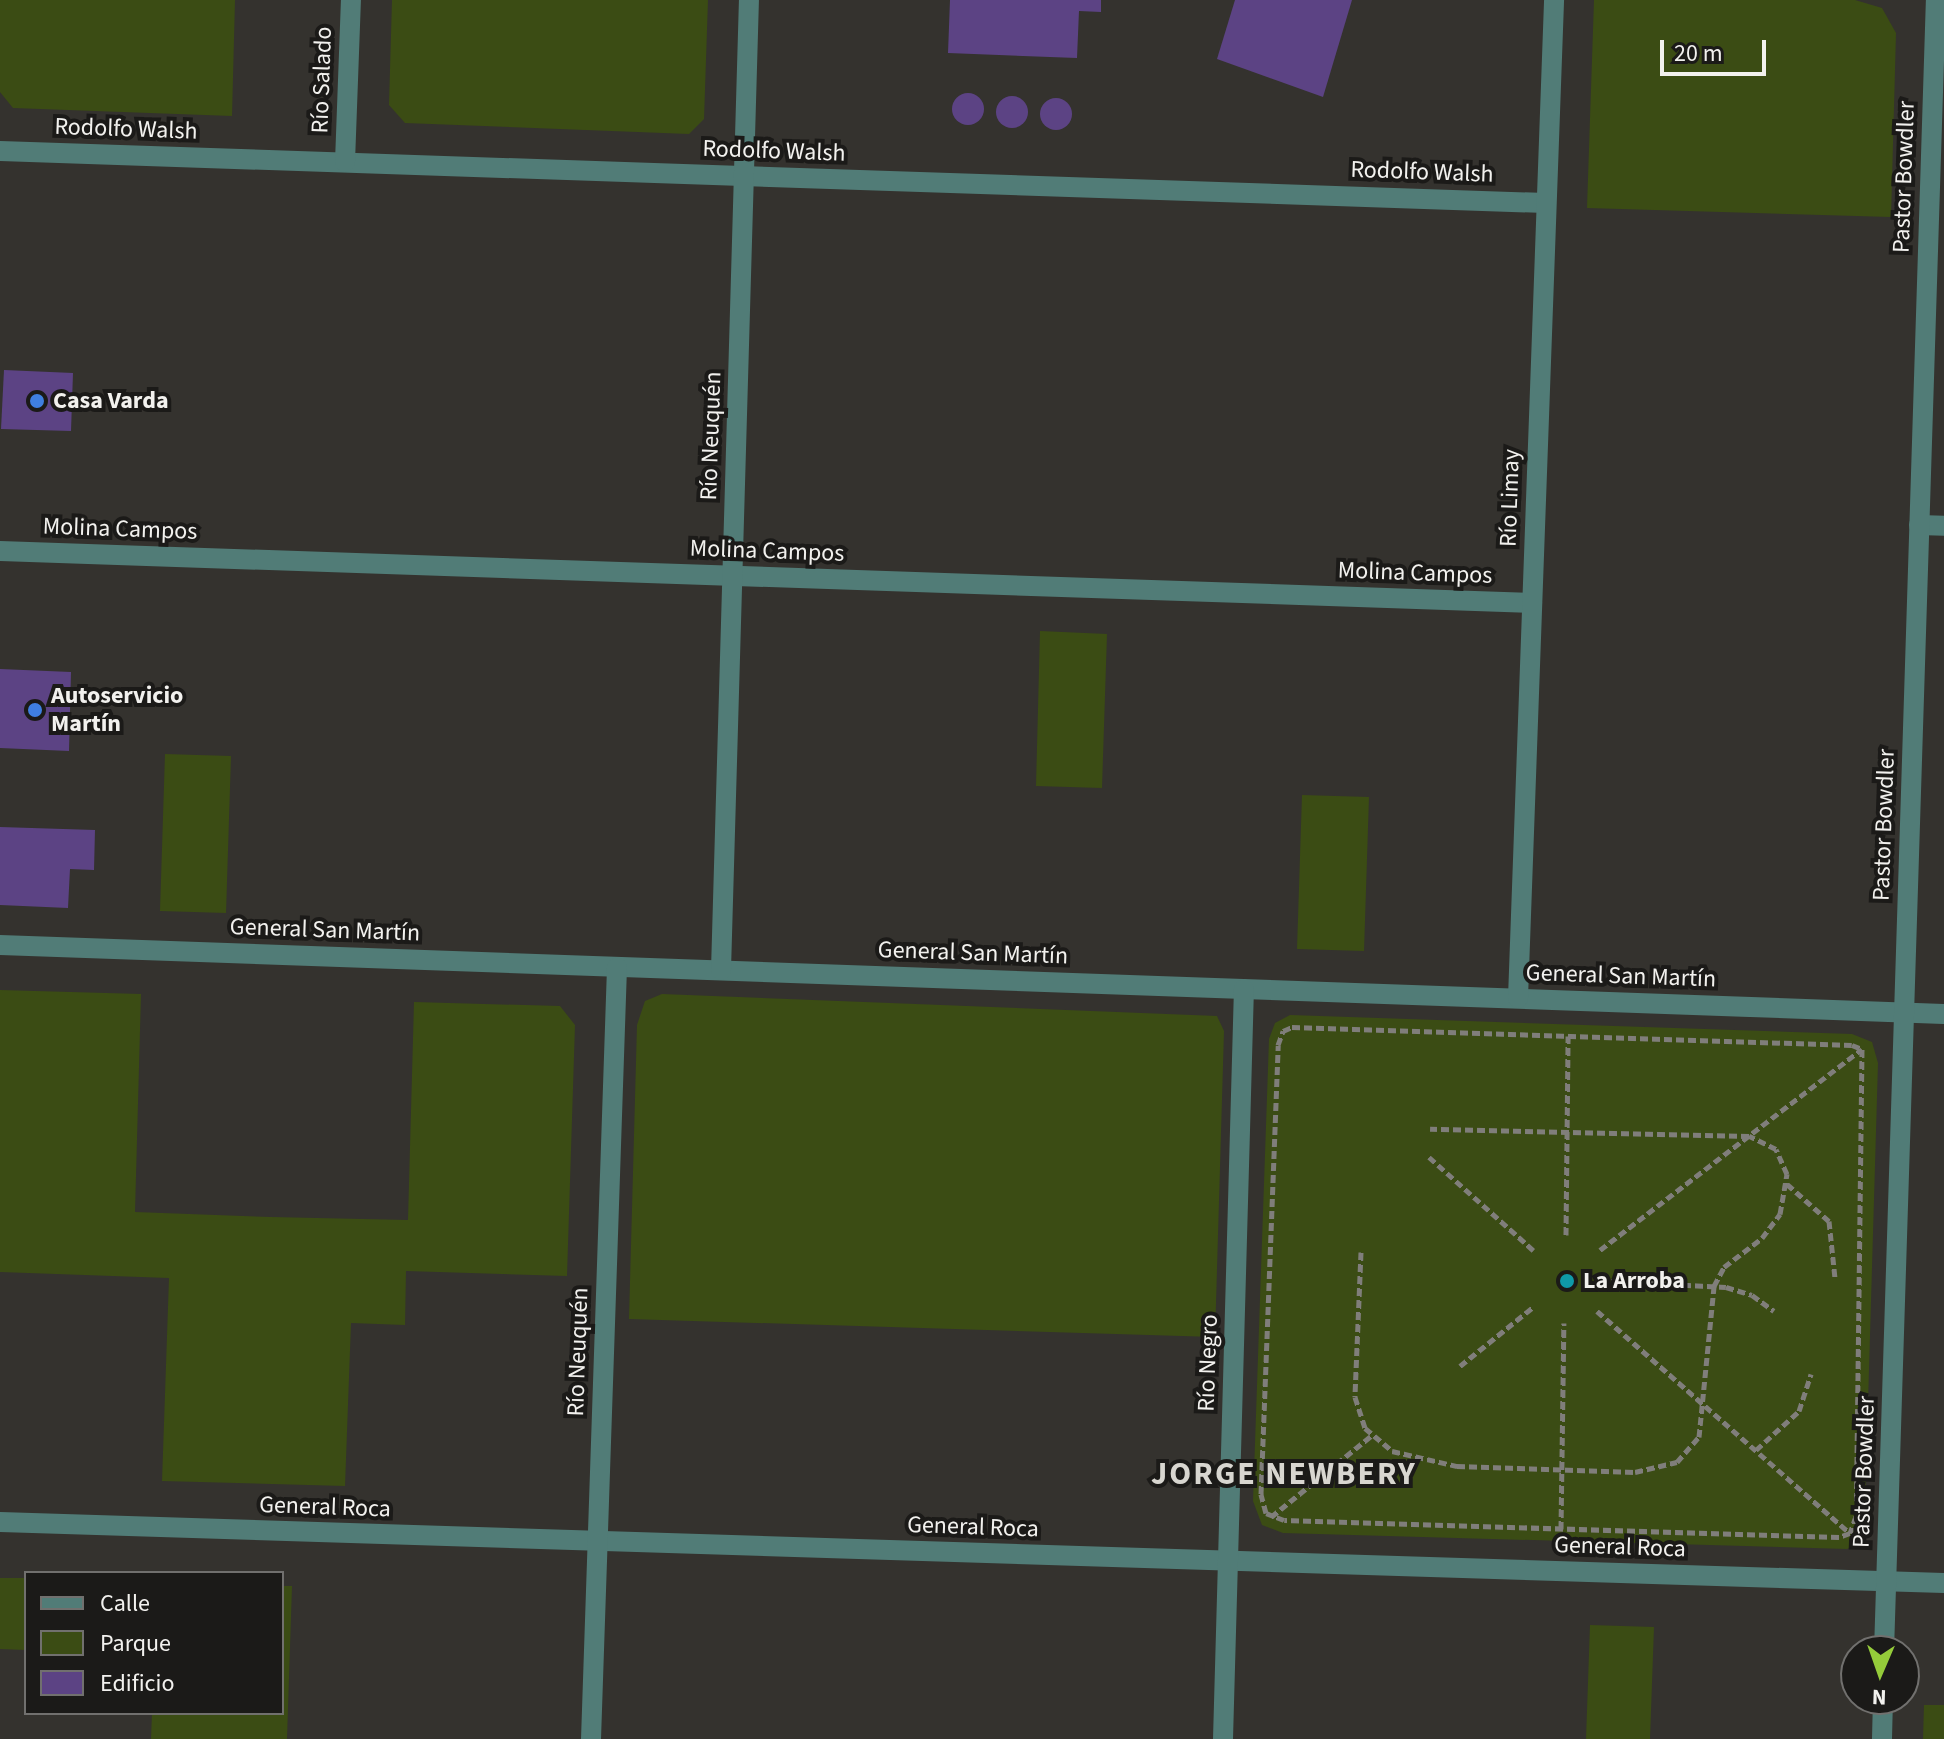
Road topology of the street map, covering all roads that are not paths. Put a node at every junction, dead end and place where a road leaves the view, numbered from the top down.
1 (351, 0) edge
2 (749, 0) edge
3 (1554, 0) edge
4 (1936, 0) edge
5 (0, 151) edge
6 (345, 162) junction
7 (744, 176) junction
8 (1546, 203) junction
9 (1919, 525) junction
10 (1944, 526) edge
11 (0, 551) edge
12 (733, 576) junction
13 (1532, 603) junction
14 (0, 945) edge
15 (617, 967) junction
16 (721, 970) junction
17 (1244, 989) junction
18 (1518, 998) junction
19 (1904, 1012) junction
20 (1944, 1014) edge
21 (0, 1522) edge
22 (598, 1541) junction
23 (1228, 1561) junction
24 (1887, 1581) junction
25 (1944, 1583) edge
26 (1885, 1635) edge
27 (1883, 1715) edge
28 (591, 1739) edge
29 (1223, 1739) edge
30 (1882, 1739) edge

1 - 6 street, Río Salado
2 - 7 street, Río Neuquén
3 - 8 street, Río Limay
4 - 9 street, Pastor Bowdler
5 - 6 street, Rodolfo Walsh
6 - 7 street, Rodolfo Walsh
7 - 8 street, Rodolfo Walsh
7 - 12 street, Río Neuquén
8 - 13 street, Río Limay
9 - 10 street
9 - 19 street, Pastor Bowdler
11 - 12 street, Molina Campos
12 - 13 street, Molina Campos
12 - 16 street, Río Neuquén
13 - 18 street, Río Limay
14 - 15 street, General San Martín
15 - 16 street, General San Martín
15 - 22 street, Río Neuquén
16 - 17 street, General San Martín
17 - 18 street, General San Martín
17 - 23 street, Río Negro
18 - 19 street, General San Martín
19 - 20 street, General San Martín
19 - 24 street, Pastor Bowdler
21 - 22 street, General Roca
22 - 23 street, General Roca
22 - 28 street, Río Neuquén
23 - 24 street, General Roca
23 - 29 street, Río Negro
24 - 25 street, General Roca
24 - 26 street, Pastor Bowdler
27 - 30 street

